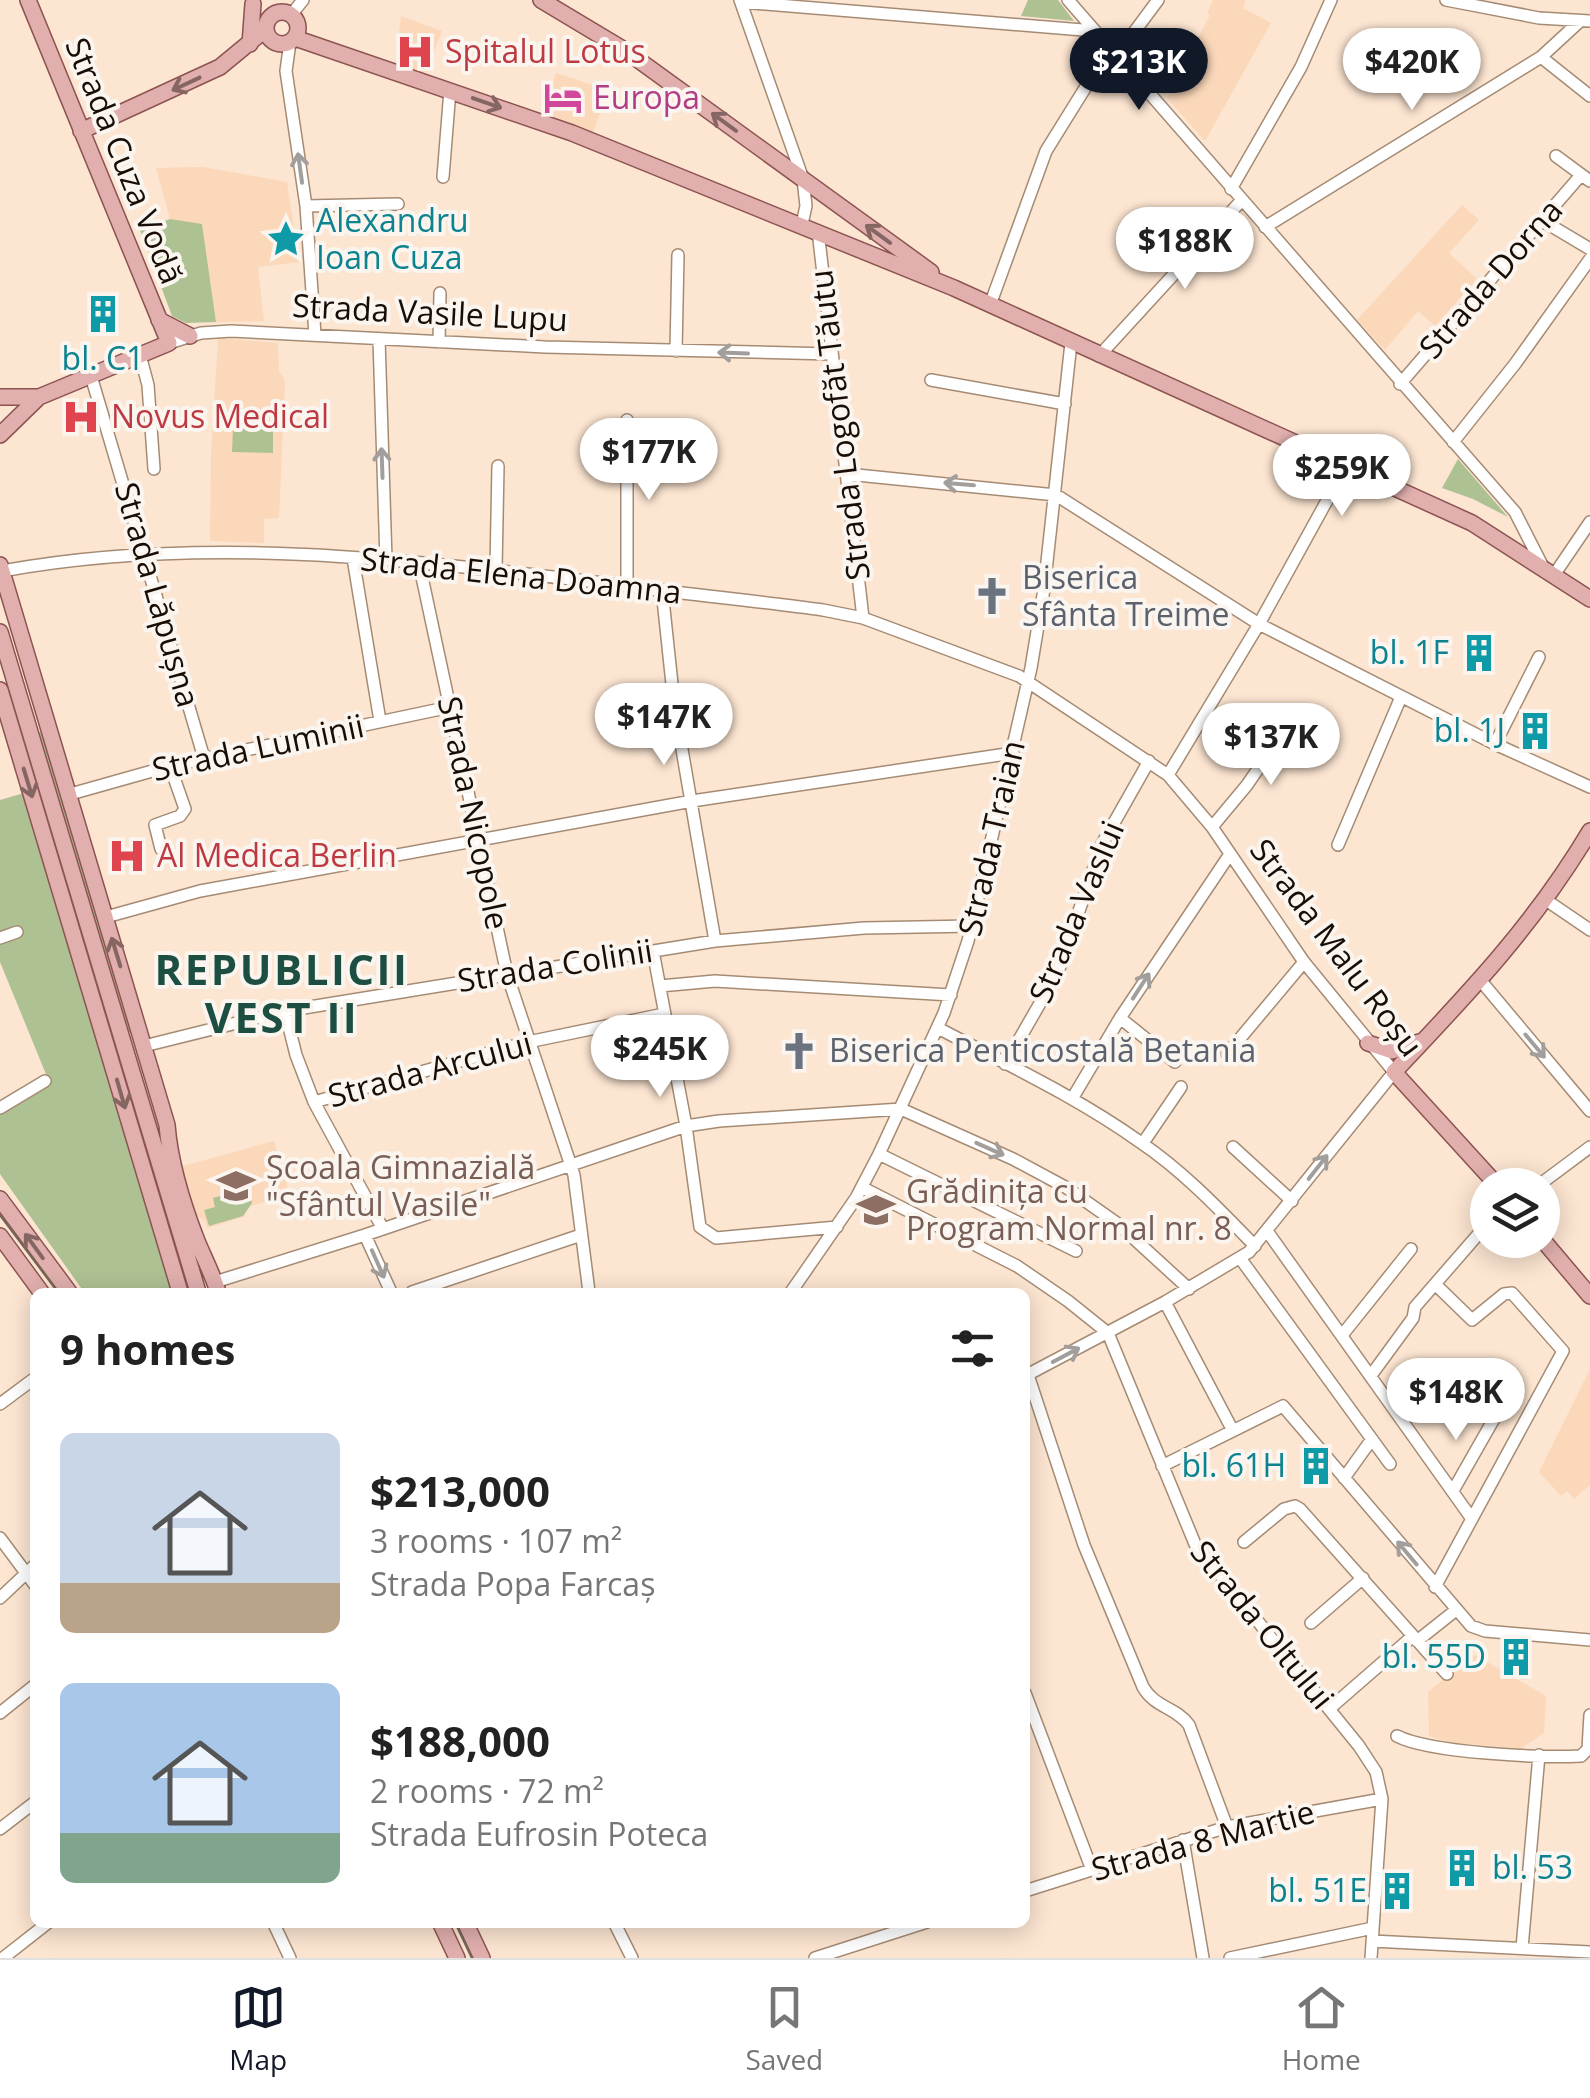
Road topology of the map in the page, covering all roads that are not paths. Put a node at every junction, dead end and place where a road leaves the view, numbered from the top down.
1 (28, 0) edge
2 (303, 0) edge
3 (541, 0) edge
4 (1068, 0) edge
5 (1158, 0) edge
6 (1331, 0) edge
7 (1446, 0) edge
8 (741, 1) edge
9 (250, 2) edge
10 (1486, 5) edge
11 (291, 15) junction
12 (1584, 22) edge
13 (266, 27) junction
14 (1095, 31) junction
15 (293, 40) junction
16 (250, 44) junction
17 (1113, 52) junction
18 (1542, 57) junction
19 (450, 90) junction
20 (1590, 96) edge
21 (81, 131) junction
22 (1556, 156) dead end
23 (443, 176) dead end
24 (1586, 178) edge
25 (803, 179) junction
26 (1231, 189) junction
27 (1241, 200) junction
28 (398, 204) dead end
29 (306, 206) junction
30 (1542, 221) junction
31 (802, 224) junction
32 (1265, 227) junction
33 (818, 231) junction
34 (1590, 249) edge
35 (678, 255) dead end
36 (1590, 259) edge
37 (954, 288) junction
38 (440, 293) dead end
39 (990, 305) junction
40 (159, 320) junction
41 (315, 335) junction
42 (190, 336) junction
43 (379, 339) junction
44 (439, 342) junction
45 (169, 343) junction
46 (1071, 343) junction
47 (676, 351) junction
48 (144, 353) junction
49 (830, 354) junction
50 (1100, 356) junction
51 (91, 376) junction
52 (931, 380) dead end
53 (1400, 384) junction
54 (0, 397) edge
55 (39, 397) junction
56 (1064, 404) junction
57 (627, 420) dead end
58 (0, 435) edge
59 (1453, 442) junction
60 (498, 466) dead end
61 (1346, 466) junction
62 (154, 469) dead end
63 (846, 474) junction
64 (1056, 495) junction
65 (1590, 522) edge
66 (144, 555) junction
67 (353, 558) junction
68 (386, 560) junction
69 (420, 563) junction
70 (1, 568) edge
71 (496, 569) junction
72 (1549, 571) junction
73 (627, 586) junction
74 (662, 590) junction
75 (1590, 600) edge
76 (863, 618) junction
77 (1259, 624) junction
78 (0, 632) edge
79 (1539, 657) dead end
80 (1028, 682) junction
81 (0, 690) edge
82 (1401, 696) junction
83 (450, 707) junction
84 (4, 719) edge
85 (1292, 720) dead end
86 (380, 721) junction
87 (1496, 744) junction
88 (1013, 752) junction
89 (204, 758) junction
90 (1149, 760) junction
91 (170, 766) junction
92 (1168, 775) junction
93 (1590, 788) edge
94 (67, 794) junction
95 (692, 801) junction
96 (1212, 828) junction
97 (1590, 831) edge
98 (480, 841) junction
99 (1338, 846) dead end
100 (161, 849) dead end
101 (1230, 854) junction
102 (1546, 900) junction
103 (106, 917) junction
104 (972, 926) junction
105 (1590, 930) edge
106 (17, 932) dead end
107 (0, 938) edge
108 (715, 942) junction
109 (653, 951) junction
110 (1304, 962) junction
111 (508, 974) junction
112 (1481, 982) junction
113 (660, 986) junction
114 (950, 995) junction
115 (285, 1011) junction
116 (664, 1014) junction
117 (1120, 1018) junction
118 (938, 1028) junction
119 (1427, 1038) junction
120 (528, 1042) junction
121 (1368, 1043) junction
122 (144, 1046) junction
123 (1227, 1054) dead end
124 (1175, 1062) dead end
125 (1006, 1064) junction
126 (1394, 1072) junction
127 (45, 1081) dead end
128 (1181, 1087) dead end
129 (1072, 1099) junction
130 (314, 1102) junction
131 (0, 1108) edge
132 (901, 1109) junction
133 (1590, 1111) edge
134 (686, 1126) junction
135 (1143, 1143) junction
136 (1233, 1147) dead end
137 (1590, 1148) edge
138 (879, 1154) junction
139 (571, 1164) junction
140 (1482, 1168) edge
141 (1560, 1169) edge
142 (862, 1188) junction
143 (0, 1199) edge
144 (1292, 1201) junction
145 (837, 1228) junction
146 (383, 1229) junction
147 (1267, 1232) junction
148 (365, 1235) junction
149 (582, 1235) junction
150 (0, 1236) edge
151 (1470, 1244) edge
152 (1255, 1246) junction
153 (1412, 1248) dead end
154 (1076, 1251) dead end
155 (1240, 1258) junction
156 (1558, 1258) edge
157 (1435, 1284) junction
158 (216, 1287) edge
159 (38, 1288) edge
160 (65, 1288) edge
161 (179, 1288) edge
162 (197, 1288) edge
163 (388, 1288) edge
164 (424, 1288) edge
165 (589, 1288) edge
166 (795, 1288) edge
167 (1188, 1288) junction
168 (1590, 1296) edge
169 (1166, 1302) junction
170 (1108, 1333) junction
171 (1343, 1334) junction
172 (1030, 1374) edge
173 (1372, 1374) junction
174 (30, 1382) edge
175 (1030, 1388) edge
176 (0, 1404) edge
177 (1495, 1417) dead end
178 (1232, 1429) junction
179 (1372, 1439) junction
180 (1390, 1464) dead end
181 (1162, 1466) junction
182 (1344, 1478) junction
183 (1454, 1489) junction
184 (1472, 1519) junction
185 (0, 1538) edge
186 (1244, 1542) dead end
187 (30, 1568) edge
188 (1363, 1578) junction
189 (1436, 1586) junction
190 (0, 1598) edge
191 (1456, 1610) junction
192 (1312, 1623) dead end
193 (1416, 1639) junction
194 (1590, 1640) edge
195 (1447, 1674) dead end
196 (30, 1689) edge
197 (1030, 1707) edge
198 (1329, 1709) junction
199 (0, 1713) edge
200 (1590, 1715) edge
201 (1397, 1736) dead end
202 (1589, 1750) edge
203 (1539, 1756) junction
204 (1382, 1799) junction
205 (30, 1806) edge
206 (1227, 1827) junction
207 (0, 1829) edge
208 (1183, 1840) junction
209 (1092, 1870) junction
210 (1030, 1889) edge
211 (41, 1928) edge
212 (275, 1928) edge
213 (443, 1928) edge
214 (467, 1928) edge
215 (617, 1928) edge
216 (907, 1928) edge
217 (1372, 1934) junction
218 (1522, 1948) junction
219 (1590, 1952) edge
220 (3, 1958) edge
221 (290, 1958) edge
222 (458, 1958) edge
223 (482, 1958) edge
224 (632, 1958) edge
225 (814, 1958) edge
226 (1204, 1958) edge
227 (1230, 1958) edge
228 (1371, 1958) edge

1 - 21 main road, Strada Cuza Vodă
2 - 11 street
25 -> 3 main road
4 - 14 street
5 - 17 street
6 - 26 street
7 - 10 street
8 - 14 street
8 - 25 street
9 - 13 main road
9 - 16 main road
10 - 12 street
11 - 13 main road
11 - 15 main road
12 - 18 street
13 - 15 main road
13 - 16 main road
14 - 17 street
15 - 19 main road
29 -> 15 street
16 -> 21 main road
17 - 26 street
17 - 39 street
18 - 20 street
18 - 32 street
19 - 23 street
19 -> 31 main road
21 - 40 main road, Strada Cuza Vodă
22 - 24 street
24 - 30 street, Strada Dorna
25 - 31 street
37 -> 25 main road
26 - 27 street
27 - 32 street
27 - 50 street
28 - 29 street
29 - 41 street
30 - 34 street
30 - 53 street, Strada Dorna
31 - 33 main road
32 - 53 street
33 - 37 main road
33 - 49 street, Strada Logofăt Tăutu
35 - 47 street
36 - 59 street
37 - 39 main road
38 - 44 street
39 - 46 main road
40 - 42 main road
40 - 45 main road, Strada Cuza Vodă
40 - 48 main road
41 - 42 street, Strada Vasile Lupu
41 - 43 street, Strada Vasile Lupu
42 - 45 street, Strada Vasile Lupu
43 - 44 street, Strada Vasile Lupu
68 -> 43 street
44 - 47 street, Strada Vasile Lupu
45 - 48 main road, Strada Vasile Lupu
46 - 50 main road
46 - 56 street, Strada Traian
49 -> 47 street, Strada Vasile Lupu
48 - 51 main road, Strada Vasile Lupu
48 - 62 street
49 - 63 street, Strada Logofăt Tăutu
50 - 61 main road
51 - 55 main road, Strada Vasile Lupu
51 - 66 street, Strada Lăpușna
52 - 56 street
53 - 59 street
54 - 55 main road, Strada Vasile Lupu
55 - 58 main road, Strada Vasile Lupu
56 - 64 street, Strada Traian
57 - 73 street
59 - 72 street
60 - 71 street
61 - 72 main road
61 - 77 street
64 -> 63 street
63 - 76 street, Strada Logofăt Tăutu
64 - 77 street
64 - 80 street, Strada Traian
65 - 72 street
66 - 67 street, Strada Elena Doamna
66 - 70 street, Strada Elena Doamna
66 - 89 street, Strada Lăpușna
67 - 68 street, Strada Elena Doamna
67 - 86 street
68 - 69 street, Strada Elena Doamna
69 - 71 street, Strada Elena Doamna
69 - 83 street, Strada Nicopole
70 - 94 main road
71 - 73 street, Strada Elena Doamna
72 - 75 main road
73 - 74 street, Strada Elena Doamna
74 - 76 street, Strada Elena Doamna
74 - 95 street
76 - 80 street, Strada Elena Doamna
77 - 82 street
77 - 92 street
78 - 162 main road
79 - 87 street
80 - 88 street, Strada Traian
80 - 90 street, Strada Malu Roșu
81 - 84 main road
82 - 87 street
82 - 99 street
83 - 86 street, Strada Luminii
83 - 98 street, Strada Nicopole
84 -> 161 main road
85 - 96 street
86 - 89 street, Strada Luminii
87 - 93 street
88 - 95 street
88 - 104 street, Strada Traian
89 - 91 street, Strada Luminii
90 - 92 street, Strada Malu Roșu
90 - 125 street, Strada Vaslui
91 - 94 street, Strada Luminii
91 - 100 street
92 - 96 street, Strada Malu Roșu
94 - 103 main road
95 - 98 street
95 - 108 street
96 - 101 street, Strada Malu Roșu
97 - 102 main road
98 - 103 street
98 - 111 street, Strada Nicopole
101 - 110 street, Strada Malu Roșu
117 -> 101 street
102 - 105 street
102 - 112 main road
122 -> 103 main road
104 - 108 street, Strada Colinii
104 - 114 street, Strada Traian
106 - 107 street
108 - 109 street, Strada Colinii
109 - 111 street, Strada Colinii
109 - 113 street
110 - 121 street, Strada Malu Roșu
110 - 123 street
111 - 115 street, Strada Colinii
111 - 120 street, Strada Nicopole
112 - 119 main road
112 -> 133 street
113 - 114 street
113 - 116 street
114 - 118 street, Strada Traian
115 - 122 street, Strada Colinii
115 - 130 street
116 - 120 street, Strada Arcului
116 - 134 street
117 - 124 street
117 - 129 street
118 - 125 street
118 - 132 street, Strada Traian
119 - 121 main road
119 - 126 main road
120 - 130 street, Strada Arcului
120 - 139 street, Strada Nicopole
121 - 126 street, Strada Malu Roșu
122 - 158 main road
125 - 129 street
126 - 140 main road, Strada Malu Roșu
144 -> 126 street
127 - 131 street
128 - 135 street
129 - 135 street
130 - 146 street
132 - 134 street
132 - 138 street, Strada Traian
132 -> 167 street
134 - 139 street
134 - 145 street
135 - 152 street
136 - 144 street
137 - 141 street
138 - 142 street, Strada Traian
138 - 154 street
139 - 146 street
139 - 149 street, Strada Nicopole
142 - 145 street, Strada Traian
142 - 170 street
160 -> 143 main road
144 - 147 street
145 - 166 street, Strada Traian
146 - 148 street
147 - 152 street
147 - 171 street
148 - 158 street
148 -> 163 street
149 - 164 street
149 - 165 street, Strada Nicopole
150 - 159 main road
151 - 157 street
152 - 155 street
153 - 171 street
155 - 167 street
155 - 179 street
156 - 168 main road
157 - 173 street
157 - 184 street
167 - 169 street
169 - 170 street
169 - 178 street
172 -> 170 street
170 - 181 street, Strada Oltului
171 - 173 street
173 - 183 street
174 - 176 street
175 - 206 street
177 - 183 street
178 - 181 street
178 - 182 street
179 - 180 street
179 - 182 street
181 - 198 street, Strada Oltului
189 -> 182 street
183 - 184 street
184 - 189 street
185 - 187 street
186 - 188 street
187 - 190 street
188 - 192 street
188 - 193 street
189 - 191 street
191 - 193 street
191 - 194 street
193 - 195 street
193 - 198 street
196 - 199 street
197 - 209 street
198 - 204 street, Strada Oltului
200 - 202 street
201 - 203 street
202 - 203 street
203 - 218 street
204 - 206 street, Strada 8 Martie
204 - 217 street
205 - 207 street
206 - 208 street, Strada 8 Martie
208 - 209 street, Strada 8 Martie
208 - 226 street
209 - 210 street, Strada 8 Martie
211 - 220 street
212 - 221 street
213 - 222 main road
214 - 223 main road
215 - 224 street
216 - 225 street
217 - 218 street
217 - 227 street
217 - 228 street
218 - 219 street

